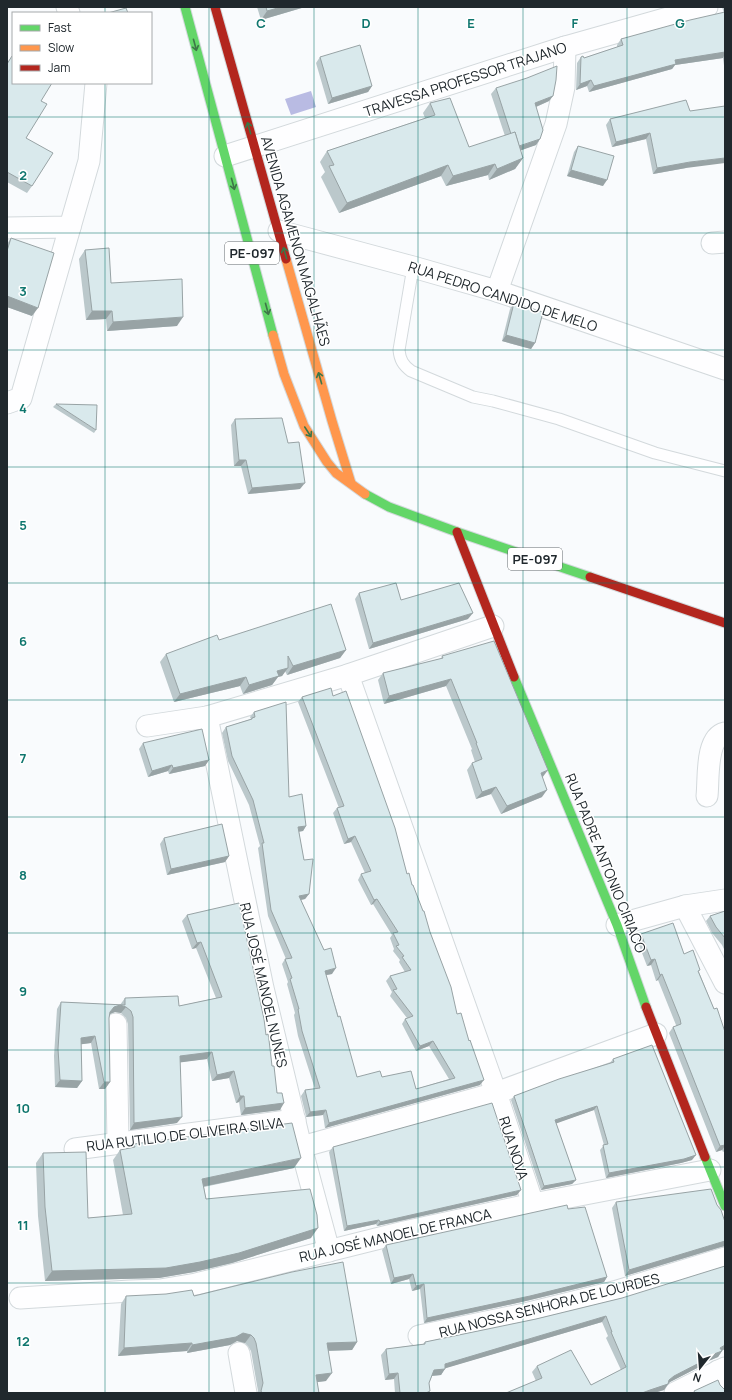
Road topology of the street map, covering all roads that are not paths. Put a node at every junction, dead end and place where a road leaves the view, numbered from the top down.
1 (185, 7) edge
2 (215, 7) edge
3 (707, 7) edge
4 (565, 47) junction
5 (96, 84) edge
6 (255, 147) junction
7 (225, 156) junction
8 (7, 228) edge
9 (70, 228) junction
10 (279, 231) junction
11 (413, 267) junction
12 (497, 291) junction
13 (725, 369) edge
14 (7, 403) edge
15 (725, 471) edge
16 (351, 483) junction
17 (457, 532) junction
18 (725, 623) edge
19 (493, 626) junction
20 (348, 675) junction
21 (207, 717) junction
22 (147, 726) dead end
23 (725, 733) edge
24 (708, 796) dead end
25 (725, 900) edge
26 (685, 906) junction
27 (617, 925) junction
28 (725, 983) edge
29 (116, 1024) dead end
30 (656, 1034) junction
31 (496, 1093) junction
32 (295, 1120) junction
33 (118, 1143) junction
34 (302, 1147) junction
35 (75, 1149) dead end
36 (710, 1170) junction
37 (533, 1204) junction
38 (725, 1206) edge
39 (329, 1250) junction
40 (725, 1258) edge
41 (20, 1298) dead end
42 (419, 1336) dead end
43 (239, 1354) dead end
44 (723, 1376) edge
45 (246, 1393) edge
46 (675, 1393) edge

1 -> 7 main road, PE-097
6 -> 2 main road, AVENIDA AGAMENON MAGALHÃES / PE-097
3 - 4 street, TRAVESSA PROFESSOR TRAJANO
4 - 6 street, TRAVESSA PROFESSOR TRAJANO
4 - 12 street
5 - 9 street
6 - 7 street, TRAVESSA PROFESSOR TRAJANO
6 - 10 main road, AVENIDA AGAMENON MAGALHÃES / PE-097
7 -> 16 main road, PE-097
8 - 9 street
9 - 14 street
10 - 11 street, RUA PEDRO CANDIDO DE MELO
16 -> 10 main road, AVENIDA AGAMENON MAGALHÃES / PE-097
11 - 12 street, RUA PEDRO CANDIDO DE MELO
11 - 15 lane
12 - 13 street, RUA PEDRO CANDIDO DE MELO
16 - 17 main road, PE-097
17 - 18 main road, PE-097
17 - 19 main road, RUA PADRE ANTONIO CIRIACO
19 - 20 street
19 - 27 main road, RUA PADRE ANTONIO CIRIACO
20 - 21 street
20 - 31 street, RUA NOVA
21 - 22 street
21 - 32 street, RUA JOSÉ MANOEL NUNES
23 - 24 street
25 - 26 street
26 - 27 street
26 - 28 street
27 - 30 main road, RUA PADRE ANTONIO CIRIACO
29 - 33 street
30 - 31 street
30 - 36 main road, RUA PADRE ANTONIO CIRIACO
31 - 34 street
31 - 37 street, RUA NOVA
32 - 33 street, RUA RUTILIO DE OLIVEIRA SILVA
32 - 34 street, RUA JOSÉ MANOEL NUNES
33 - 35 street, RUA RUTILIO DE OLIVEIRA SILVA
34 - 39 street, RUA JOSÉ MANOEL NUNES
36 - 37 street, RUA JOSÉ MANOEL DE FRANCA
36 - 38 main road, RUA PADRE ANTONIO CIRIACO
37 - 39 street, RUA JOSÉ MANOEL DE FRANCA
39 - 41 street, RUA JOSÉ MANOEL DE FRANCA
40 - 42 street, RUA NOSSA SENHORA DE LOURDES
43 - 45 street
44 - 46 street

